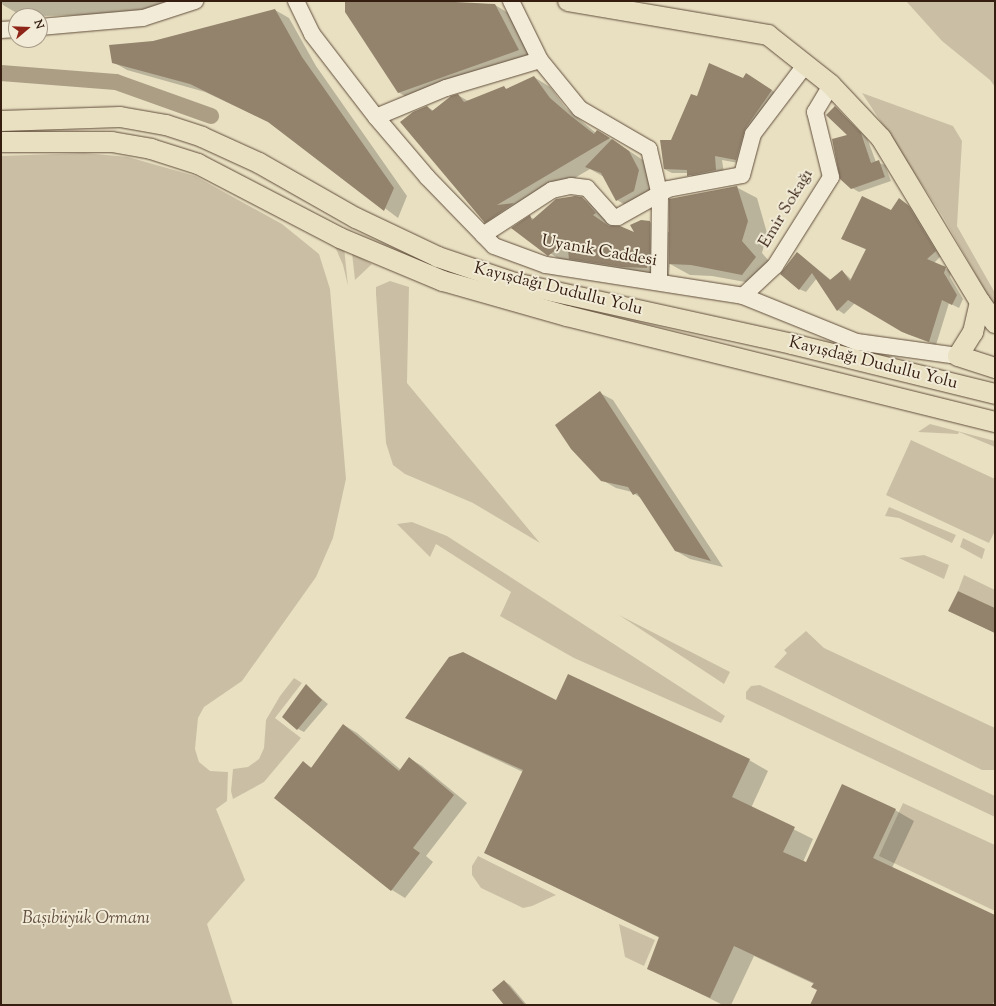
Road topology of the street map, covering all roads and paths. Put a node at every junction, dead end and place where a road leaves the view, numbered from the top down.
1 (195, 1) edge
2 (296, 1) edge
3 (511, 1) edge
4 (568, 1) edge
5 (48, 26) edge
6 (540, 60) junction
7 (806, 64) junction
8 (830, 85) junction
9 (376, 117) junction
10 (1, 122) edge
11 (1, 142) edge
12 (660, 196) junction
13 (483, 236) junction
14 (659, 281) junction
15 (743, 296) junction
16 (980, 302) junction
17 (995, 323) edge
18 (958, 356) junction
19 (995, 368) edge
20 (995, 394) edge
21 (995, 422) edge

1 - 5 street
2 - 9 street, Uyanık Caddesi
3 - 6 street
4 - 7 main road
6 - 9 street
6 - 12 street
7 - 8 main road
7 - 12 street
8 - 15 street, Emir Sokağı
8 - 16 main road
9 - 13 street, Uyanık Caddesi
10 - 20 main road, Kayışdağı Dudullu Yolu
11 - 21 main road, Kayışdağı Dudullu Yolu
12 - 13 street
12 - 14 street
13 - 14 street, Uyanık Caddesi
14 - 15 street, Uyanık Caddesi
15 - 18 street, Uyanık Caddesi
16 - 17 main road
16 - 18 main road
18 - 19 main road

